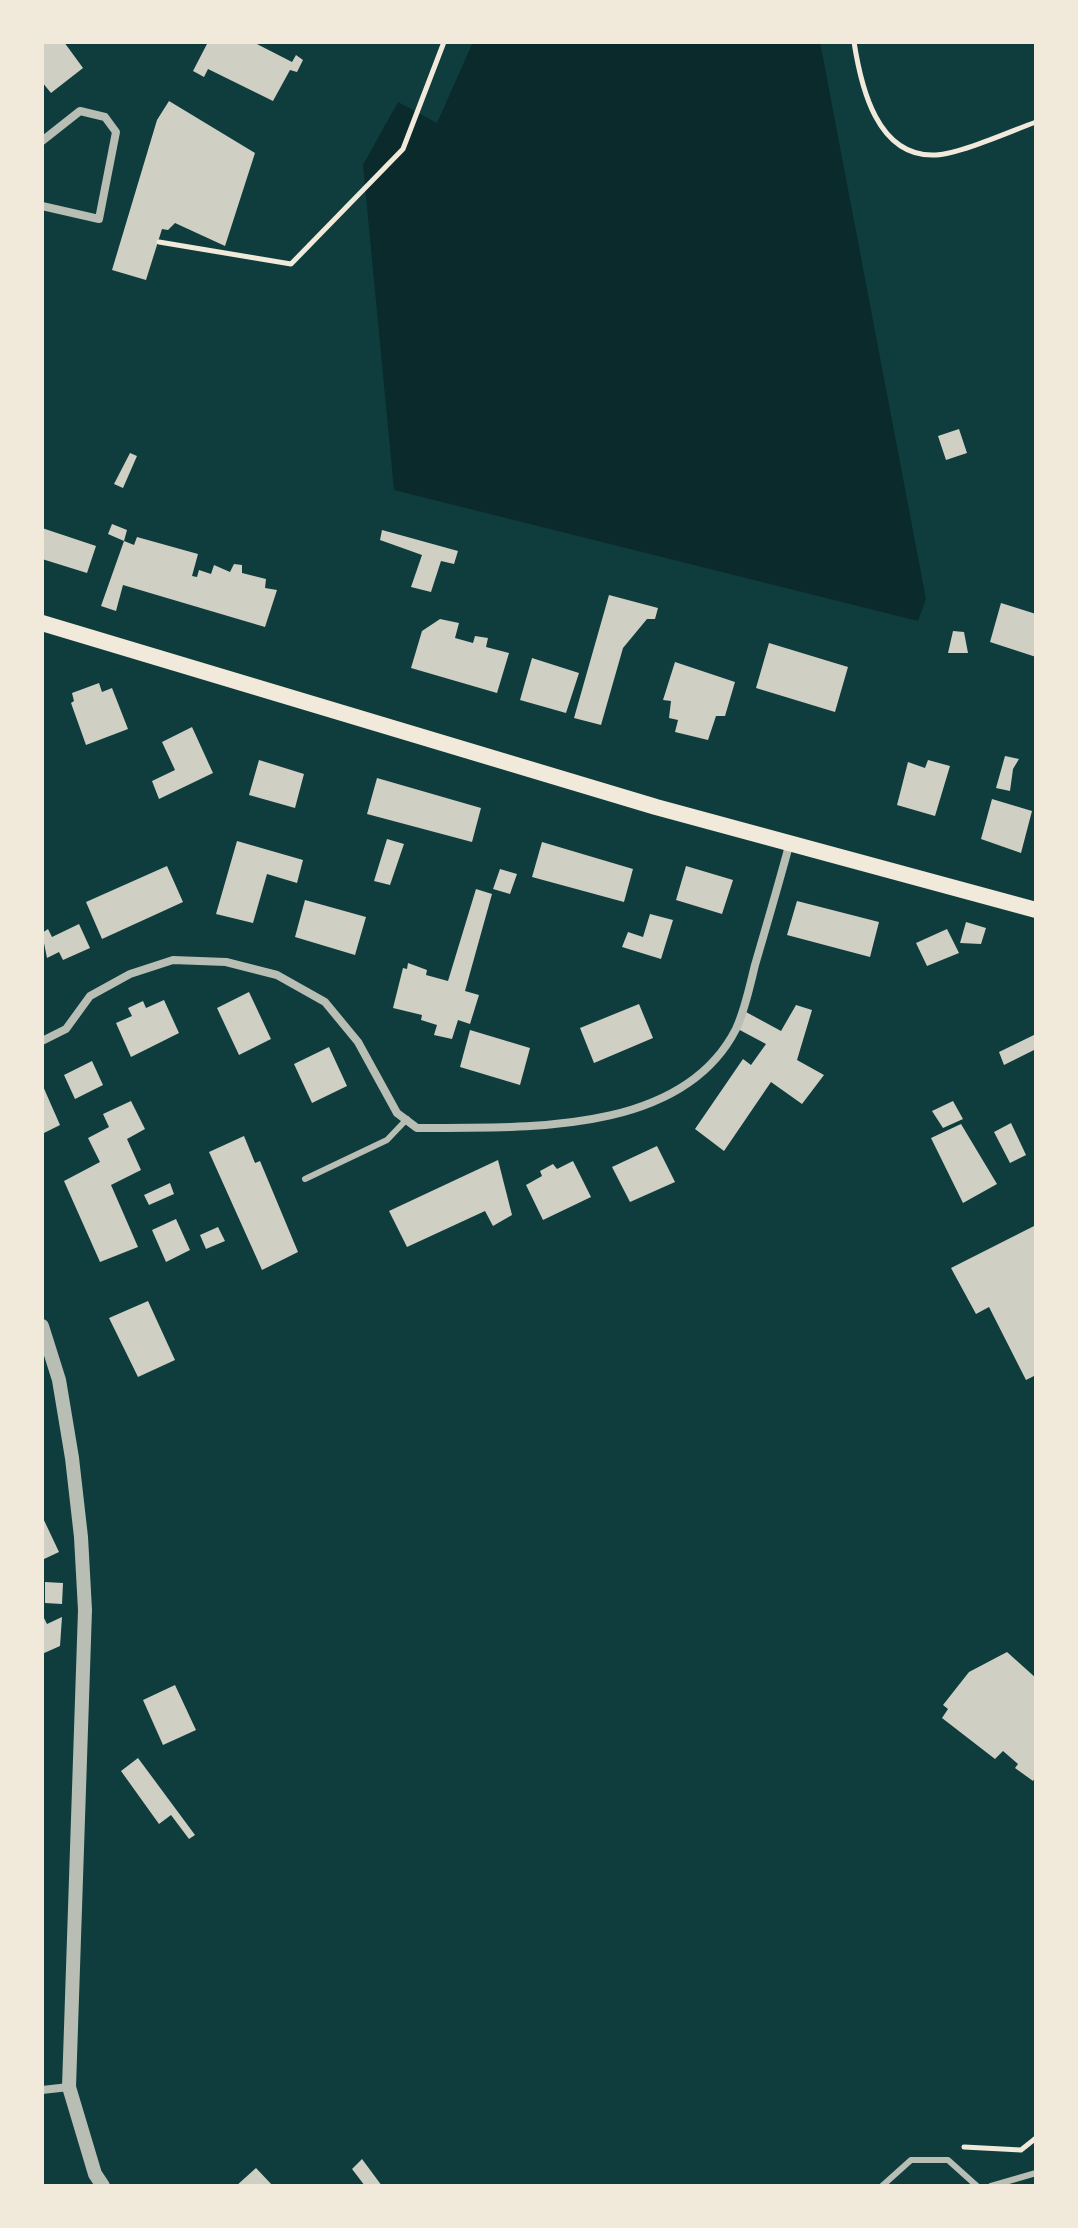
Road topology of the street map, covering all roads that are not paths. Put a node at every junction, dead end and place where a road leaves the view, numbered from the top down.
1 (42, 141) edge
2 (42, 206) edge
3 (42, 623) edge
4 (790, 840) junction
5 (1036, 910) edge
6 (42, 1041) edge
7 (407, 1119) junction
8 (305, 1179) dead end
9 (42, 1326) edge
10 (69, 2087) junction
11 (42, 2090) edge
12 (1036, 2173) edge
13 (103, 2186) edge
14 (882, 2186) edge
15 (977, 2186) edge
16 (991, 2186) edge

1 - 2 street
3 - 4 main road
4 - 5 main road
4 - 7 street
6 - 7 street
7 - 8 lane
9 - 10 street
10 - 11 street
10 - 13 street
12 - 16 lane
14 - 15 lane

